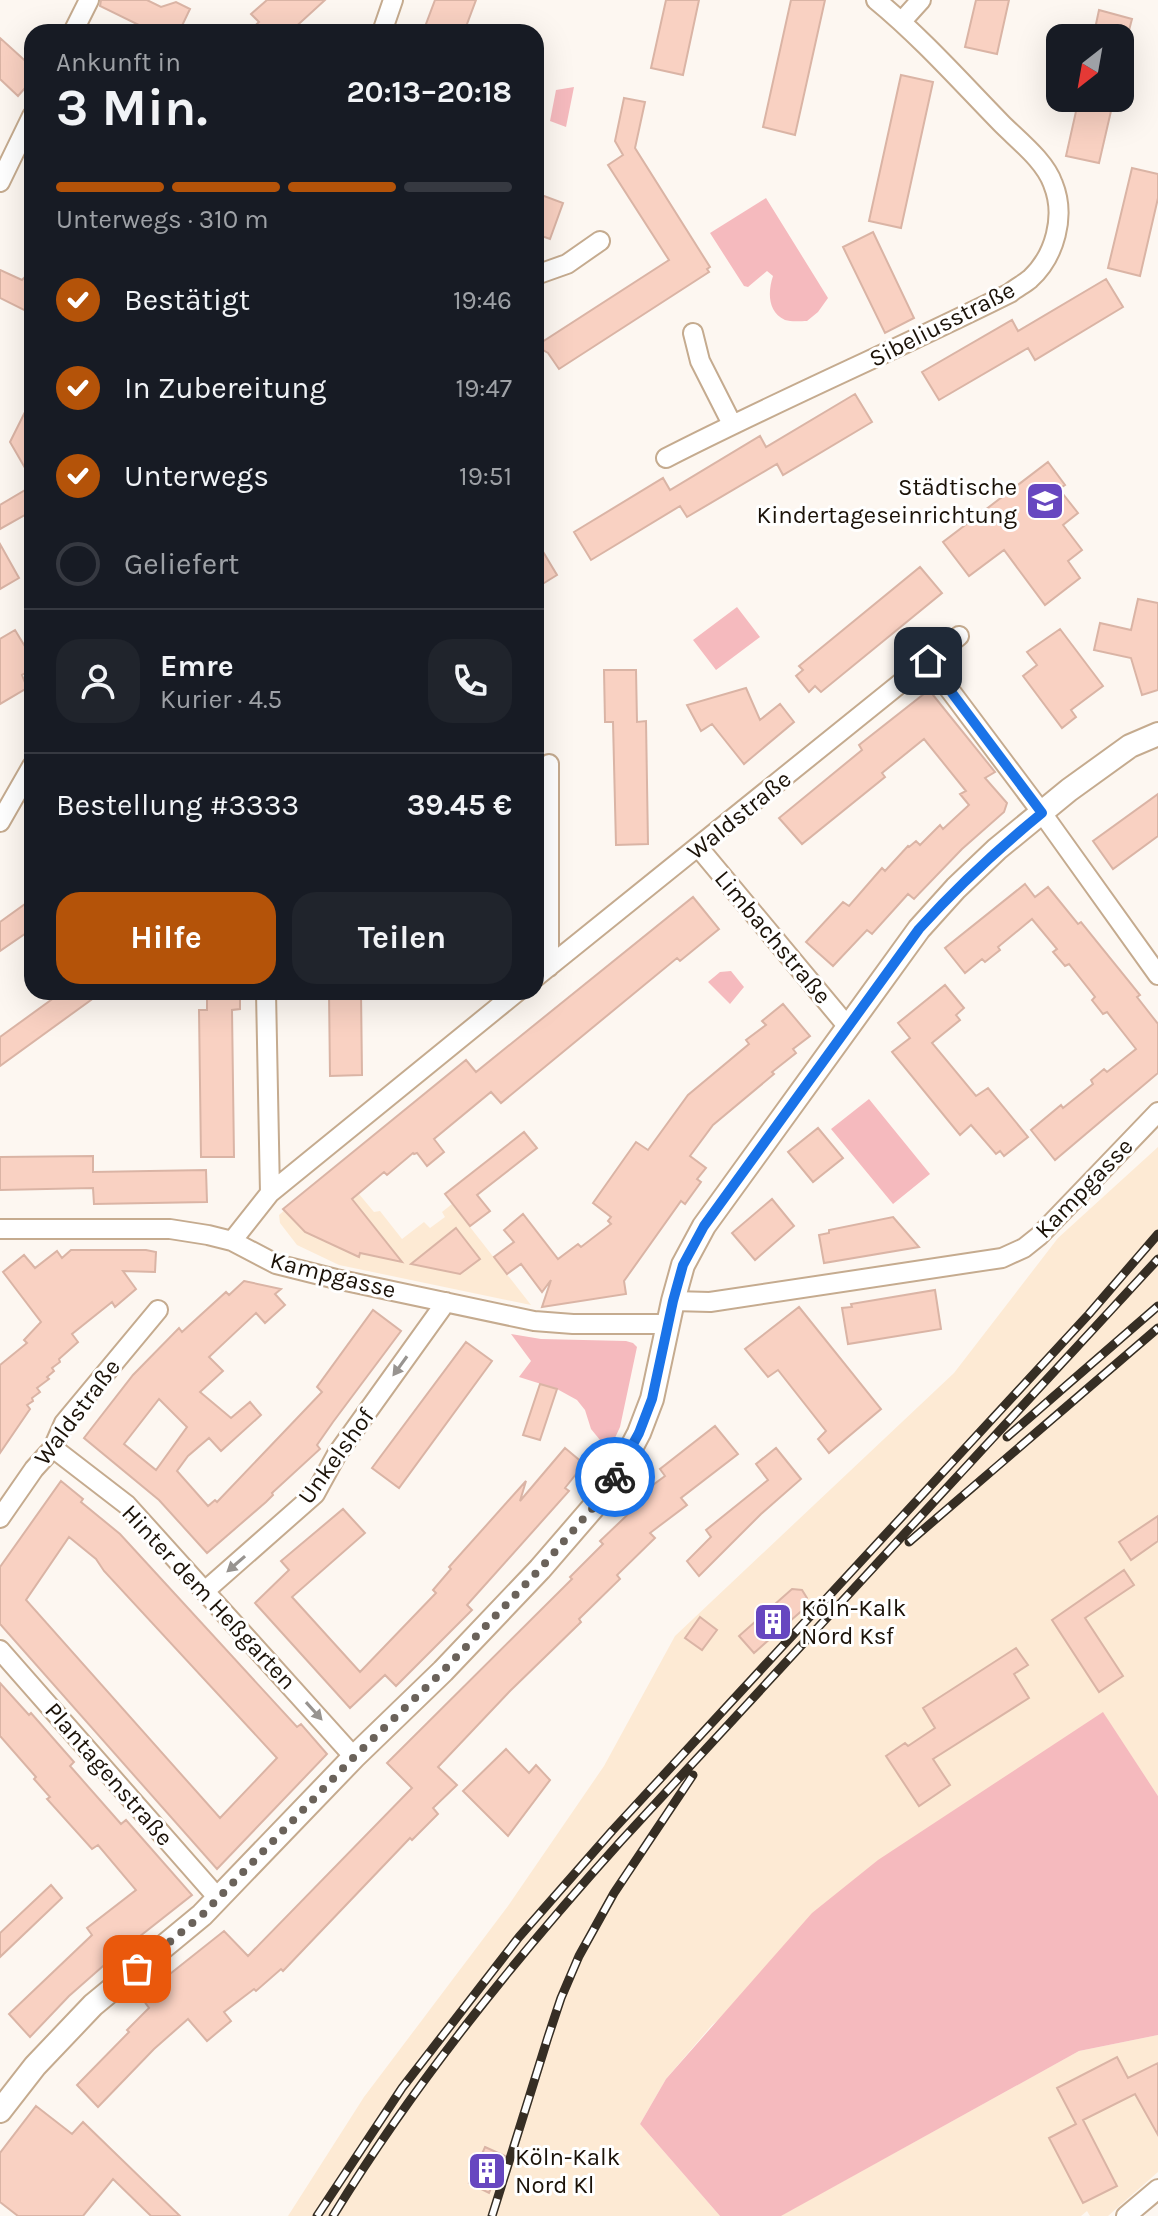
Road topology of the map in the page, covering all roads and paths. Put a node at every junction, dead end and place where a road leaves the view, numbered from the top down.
1 (89, 0) edge
2 (393, 0) edge
3 (876, 0) edge
4 (921, 0) edge
5 (902, 21) junction
6 (77, 24) edge
7 (385, 24) edge
8 (24, 132) edge
9 (0, 182) edge
10 (600, 241) dead end
11 (544, 272) edge
12 (693, 333) dead end
13 (732, 424) junction
14 (666, 458) dead end
15 (959, 636) dead end
16 (928, 661) junction
17 (1158, 734) edge
18 (549, 764) dead end
19 (24, 780) edge
20 (1042, 813) junction
21 (0, 822) edge
22 (699, 848) junction
23 (544, 913) edge
24 (544, 970) edge
25 (1158, 975) edge
26 (266, 1000) edge
27 (507, 1000) edge
28 (848, 1027) junction
29 (1158, 1112) edge
30 (270, 1193) junction
31 (0, 1229) edge
32 (232, 1241) junction
33 (673, 1301) junction
34 (446, 1302) junction
35 (158, 1310) dead end
36 (668, 1324) junction
37 (53, 1448) junction
38 (0, 1518) edge
39 (206, 1590) junction
40 (0, 1650) edge
41 (354, 1757) junction
42 (218, 1898) junction
43 (0, 2111) edge
44 (1158, 2189) edge
45 (1126, 2216) edge

1 - 6 street
2 - 7 street
3 - 5 street, Sibeliusstraße
4 - 5 street
5 - 13 street, Sibeliusstraße
8 - 9 street
10 - 11 street
12 - 13 street
13 - 14 street, Sibeliusstraße
15 - 16 street, Waldstraße
16 - 20 street
16 - 22 street, Waldstraße
17 - 20 street
18 - 23 street, Waldstraße
19 - 21 street
20 - 25 street
20 - 28 street
22 - 24 street, Waldstraße
22 - 28 street, Limbachstraße
26 - 30 street
27 - 30 street
28 - 33 street
29 - 33 street, Kampgasse
30 - 32 street
31 - 32 street, Kampgasse
32 - 34 street, Kampgasse
33 - 36 street
34 - 36 street, Kampgasse
34 -> 39 street, Unkelshof
35 - 37 street, Waldstraße
36 - 41 street
37 - 38 street, Waldstraße
37 - 39 street, Hinter dem Heßgarten
39 -> 41 street, Hinter dem Heßgarten
40 - 42 street, Plantagenstraße
41 - 42 street
42 - 43 street
44 - 45 street

